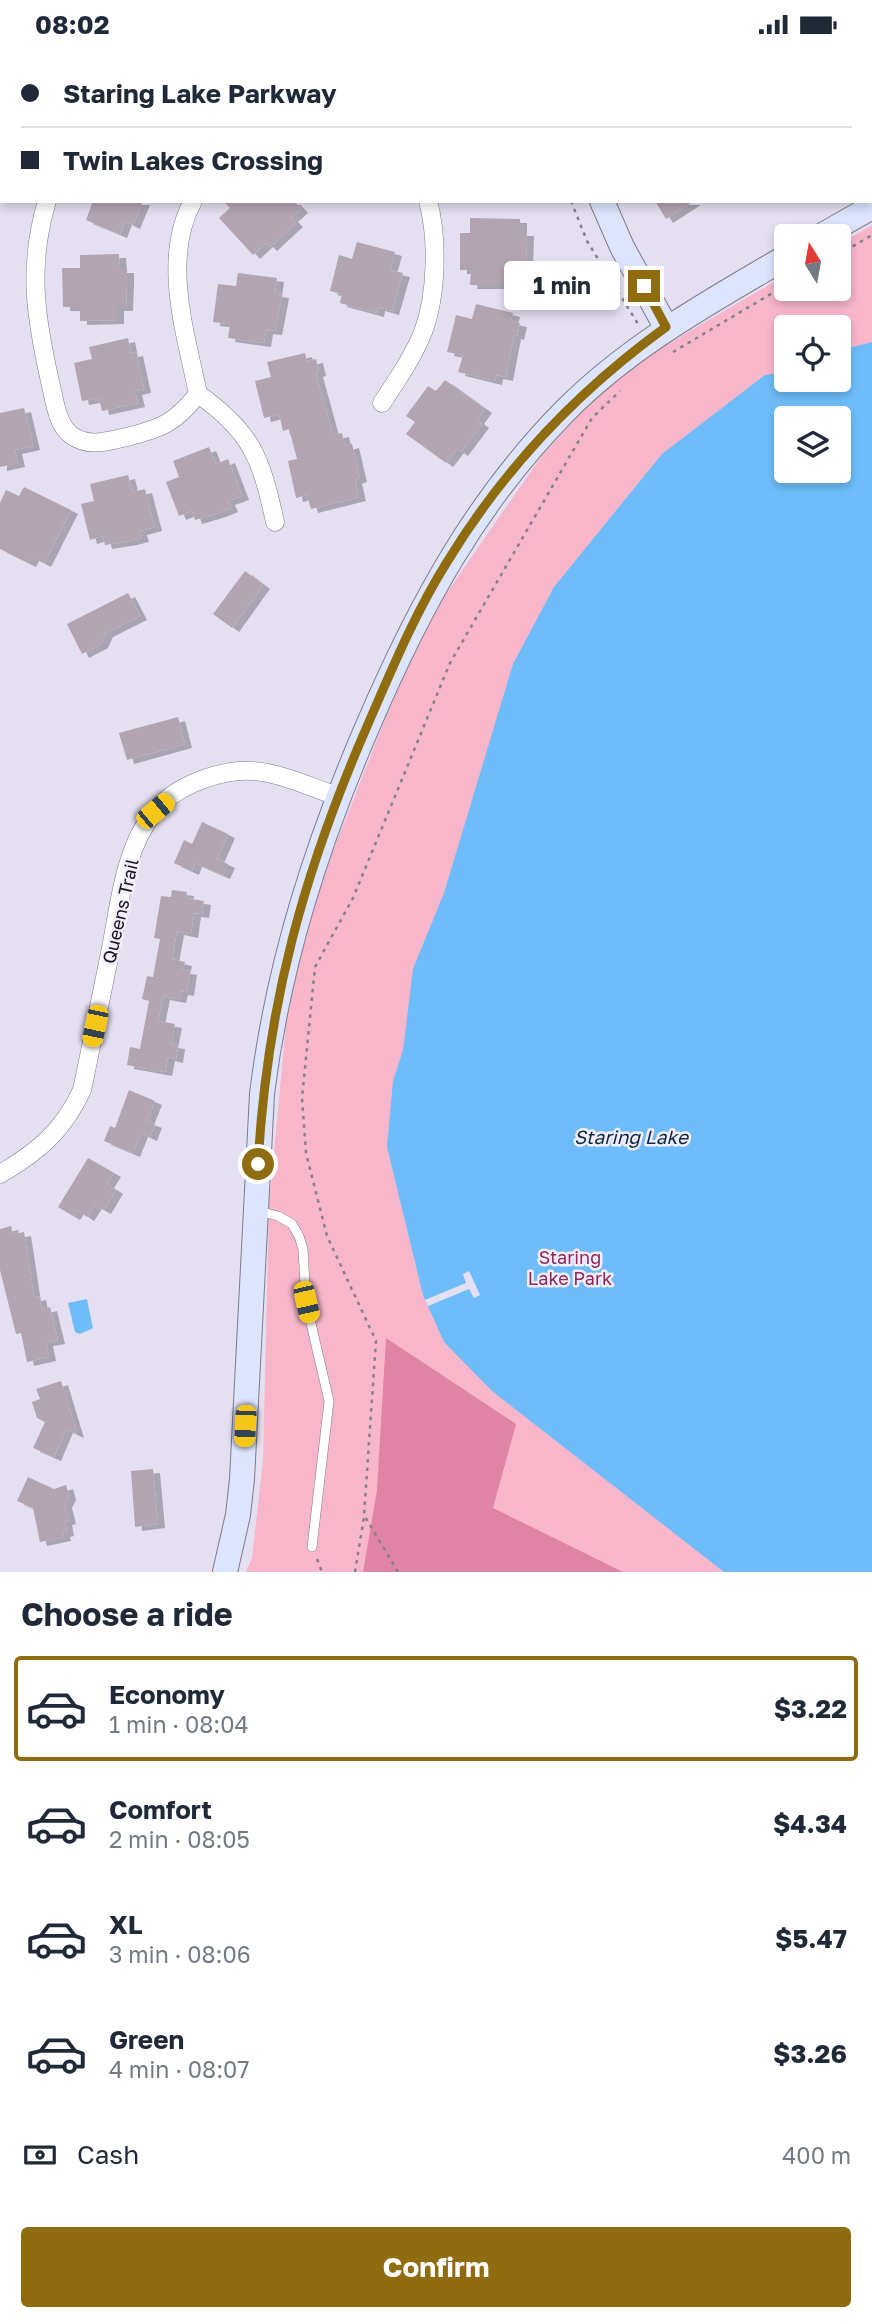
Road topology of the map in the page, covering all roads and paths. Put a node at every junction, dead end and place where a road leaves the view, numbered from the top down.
1 (46, 203) edge
2 (192, 203) edge
3 (428, 203) edge
4 (572, 203) edge
5 (603, 203) edge
6 (872, 207) edge
7 (842, 224) edge
8 (872, 235) edge
9 (851, 247) edge
10 (774, 264) edge
11 (774, 292) edge
12 (657, 334) junction
13 (672, 352) dead end
14 (625, 387) dead end
15 (198, 394) junction
16 (382, 403) dead end
17 (275, 522) dead end
18 (337, 796) junction
19 (0, 1174) edge
20 (256, 1210) junction
21 (364, 1515) junction
22 (312, 1547) dead end
23 (225, 1572) edge
24 (355, 1572) edge
25 (398, 1572) edge

1 - 15 street
2 - 15 street
3 - 16 street
4 - 12 path
5 - 12 street
6 - 7 street
8 - 9 path
10 - 12 street
11 - 13 path
12 - 18 street
14 - 21 path
15 - 17 street
18 - 19 street, Queens Trail
18 - 20 street
20 - 22 lane
20 - 23 street
21 - 24 path
21 - 25 path

